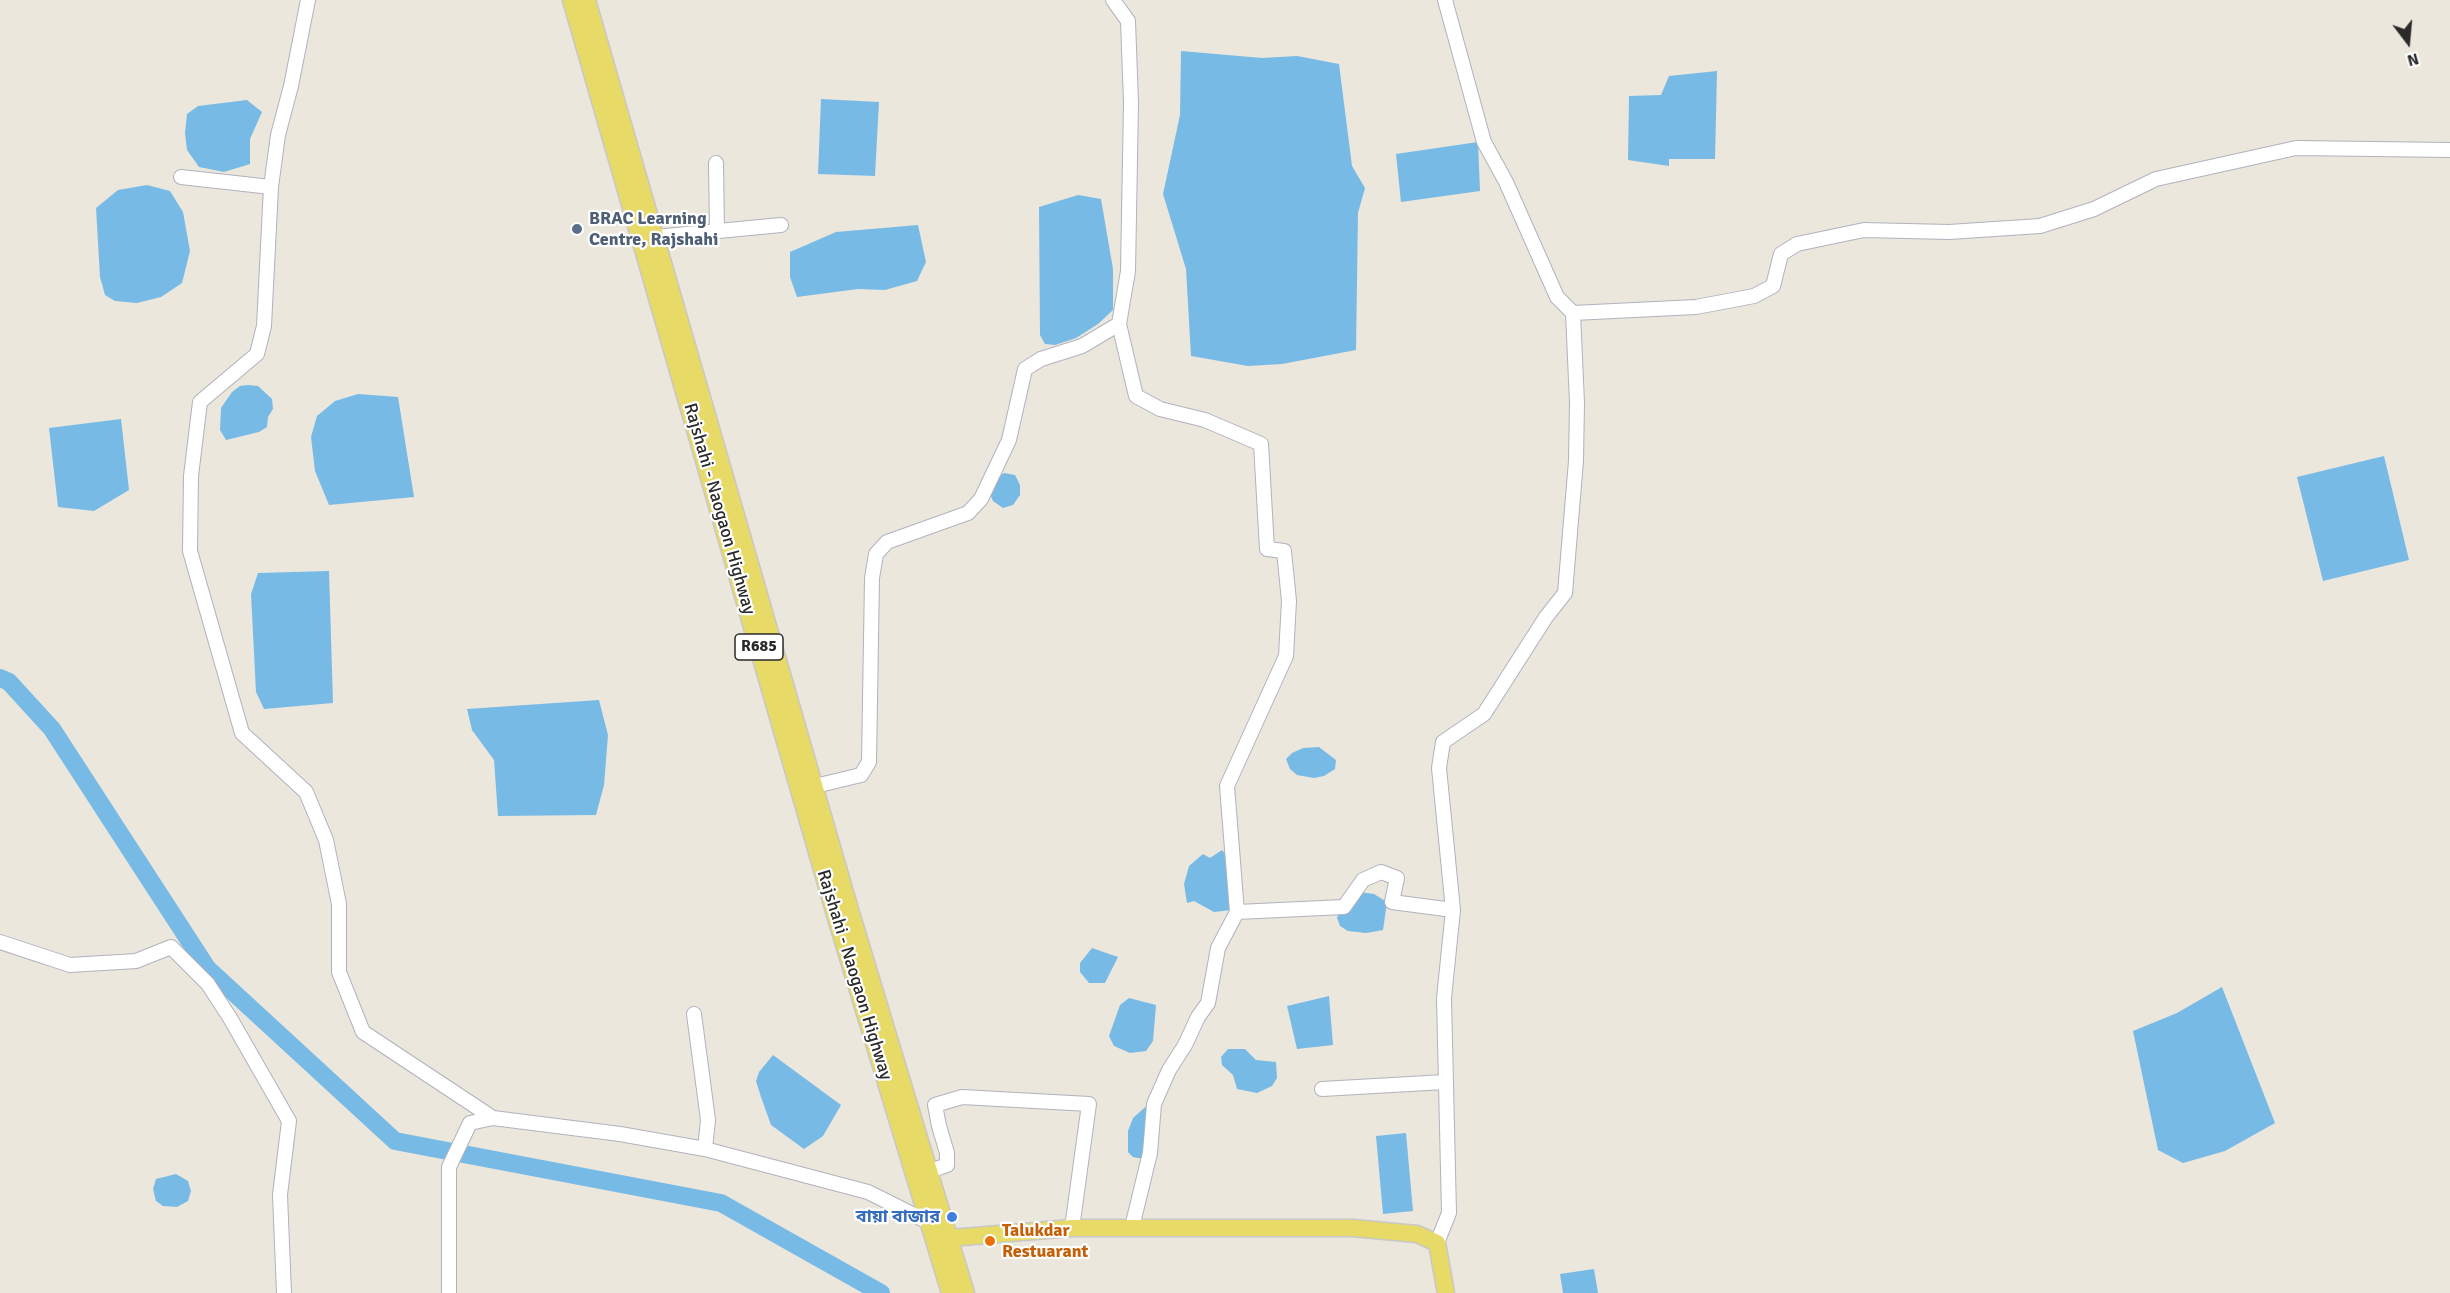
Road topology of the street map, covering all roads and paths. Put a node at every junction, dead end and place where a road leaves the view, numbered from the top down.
1 (308, 0) edge
2 (571, 0) edge
3 (587, 0) edge
4 (1113, 0) edge
5 (1445, 0) edge
6 (2450, 150) edge
7 (716, 163) dead end
8 (181, 177) dead end
9 (271, 187) junction
10 (781, 225) dead end
11 (717, 231) junction
12 (656, 237) junction
13 (1573, 313) junction
14 (1119, 324) junction
15 (815, 786) junction
16 (1453, 909) junction
17 (1237, 912) junction
18 (0, 942) edge
19 (694, 1014) dead end
20 (1445, 1082) junction
21 (1322, 1089) dead end
22 (897, 1091) junction
23 (493, 1118) junction
24 (705, 1149) junction
25 (930, 1171) junction
26 (930, 1223) junction
27 (1132, 1227) junction
28 (1072, 1228) junction
29 (950, 1238) junction
30 (1437, 1243) junction
31 (284, 1293) edge
32 (449, 1293) edge
33 (950, 1293) edge
34 (966, 1293) edge
35 (1446, 1293) edge

1 - 9 street
2 - 22 main road, Rajshahi - Naogaon Highway / R685
3 - 12 main road, Rajshahi - Naogaon Highway / R685
4 - 14 street
5 - 13 street
6 - 13 street
7 - 11 street
8 - 9 street
9 - 23 street
10 - 11 street
11 - 12 street
12 - 15 main road, Rajshahi - Naogaon Highway / R685
13 - 16 street
14 - 15 street
14 - 17 street
15 - 22 main road, Rajshahi - Naogaon Highway / R685
16 - 17 street
16 - 20 street
17 - 27 street
18 - 31 street
19 - 24 street
20 - 21 street
20 - 30 street
22 - 25 main road, Rajshahi - Naogaon Highway / R685
22 - 26 main road, Rajshahi - Naogaon Highway / R685
23 - 24 street
23 - 32 street
24 - 26 street
25 - 28 street
25 - 29 main road, Rajshahi - Naogaon Highway / R685
26 - 33 main road, Rajshahi - Naogaon Highway / R685
27 - 28 main road
27 - 30 main road
28 - 29 main road
29 - 34 main road, Rajshahi - Naogaon Highway / R685
30 - 35 main road

